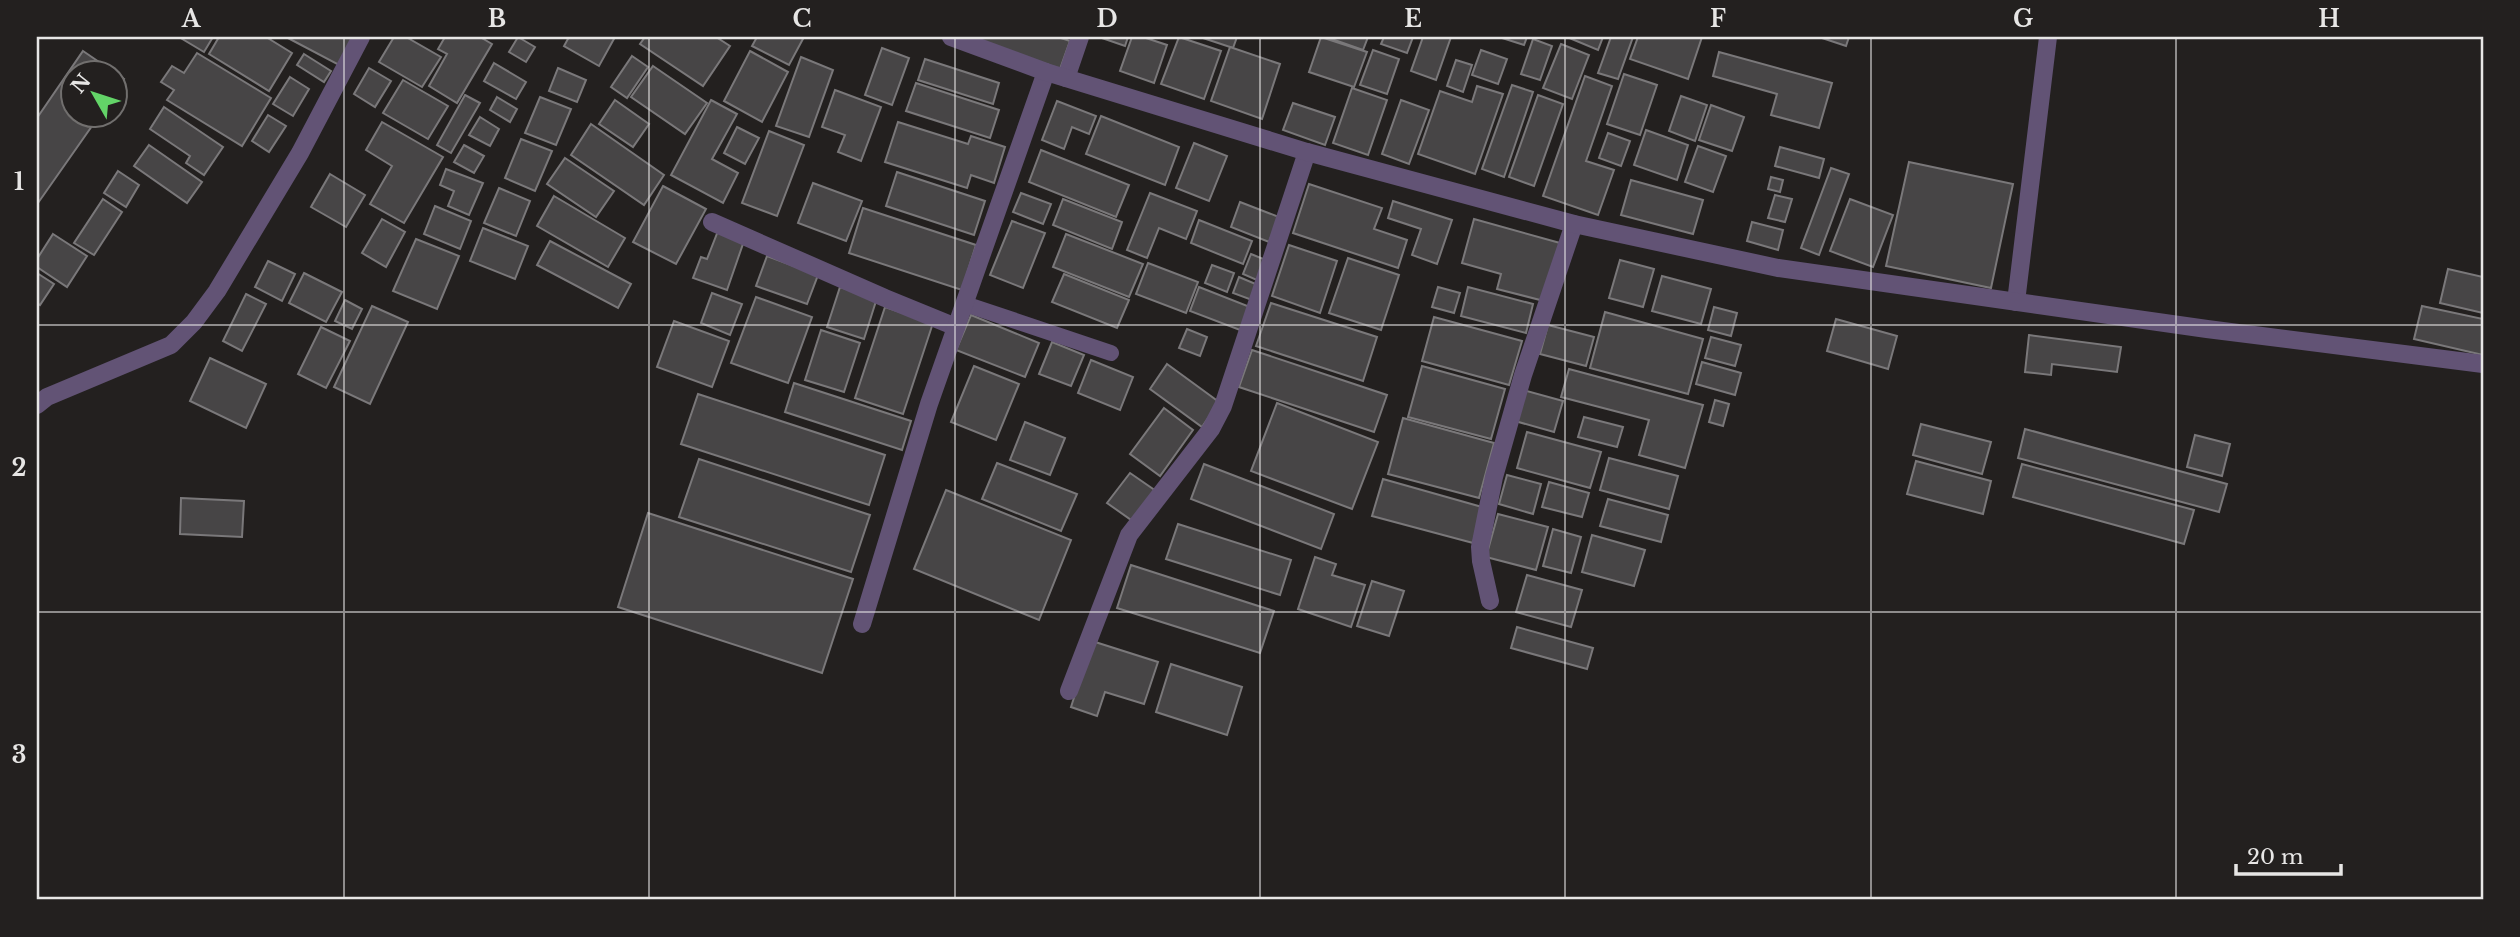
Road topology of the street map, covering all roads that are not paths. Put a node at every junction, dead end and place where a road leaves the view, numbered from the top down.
1 (361, 37) edge
2 (951, 37) edge
3 (1080, 37) edge
4 (2049, 37) edge
5 (1046, 72) junction
6 (1066, 78) junction
7 (1307, 152) junction
8 (712, 222) dead end
9 (1574, 223) junction
10 (2016, 302) junction
11 (965, 304) junction
12 (956, 327) junction
13 (1111, 353) dead end
14 (2483, 364) edge
15 (40, 399) edge
16 (1490, 601) dead end
17 (862, 624) dead end
18 (1069, 691) dead end

1 - 15 street
2 - 5 street
3 - 6 street
4 - 10 street
5 - 6 street
5 - 11 street
6 - 7 street
7 - 9 street
7 - 18 street
8 - 12 street
9 - 10 street
9 - 16 street
10 - 14 street
11 - 12 street
11 - 13 lane
12 - 17 street

